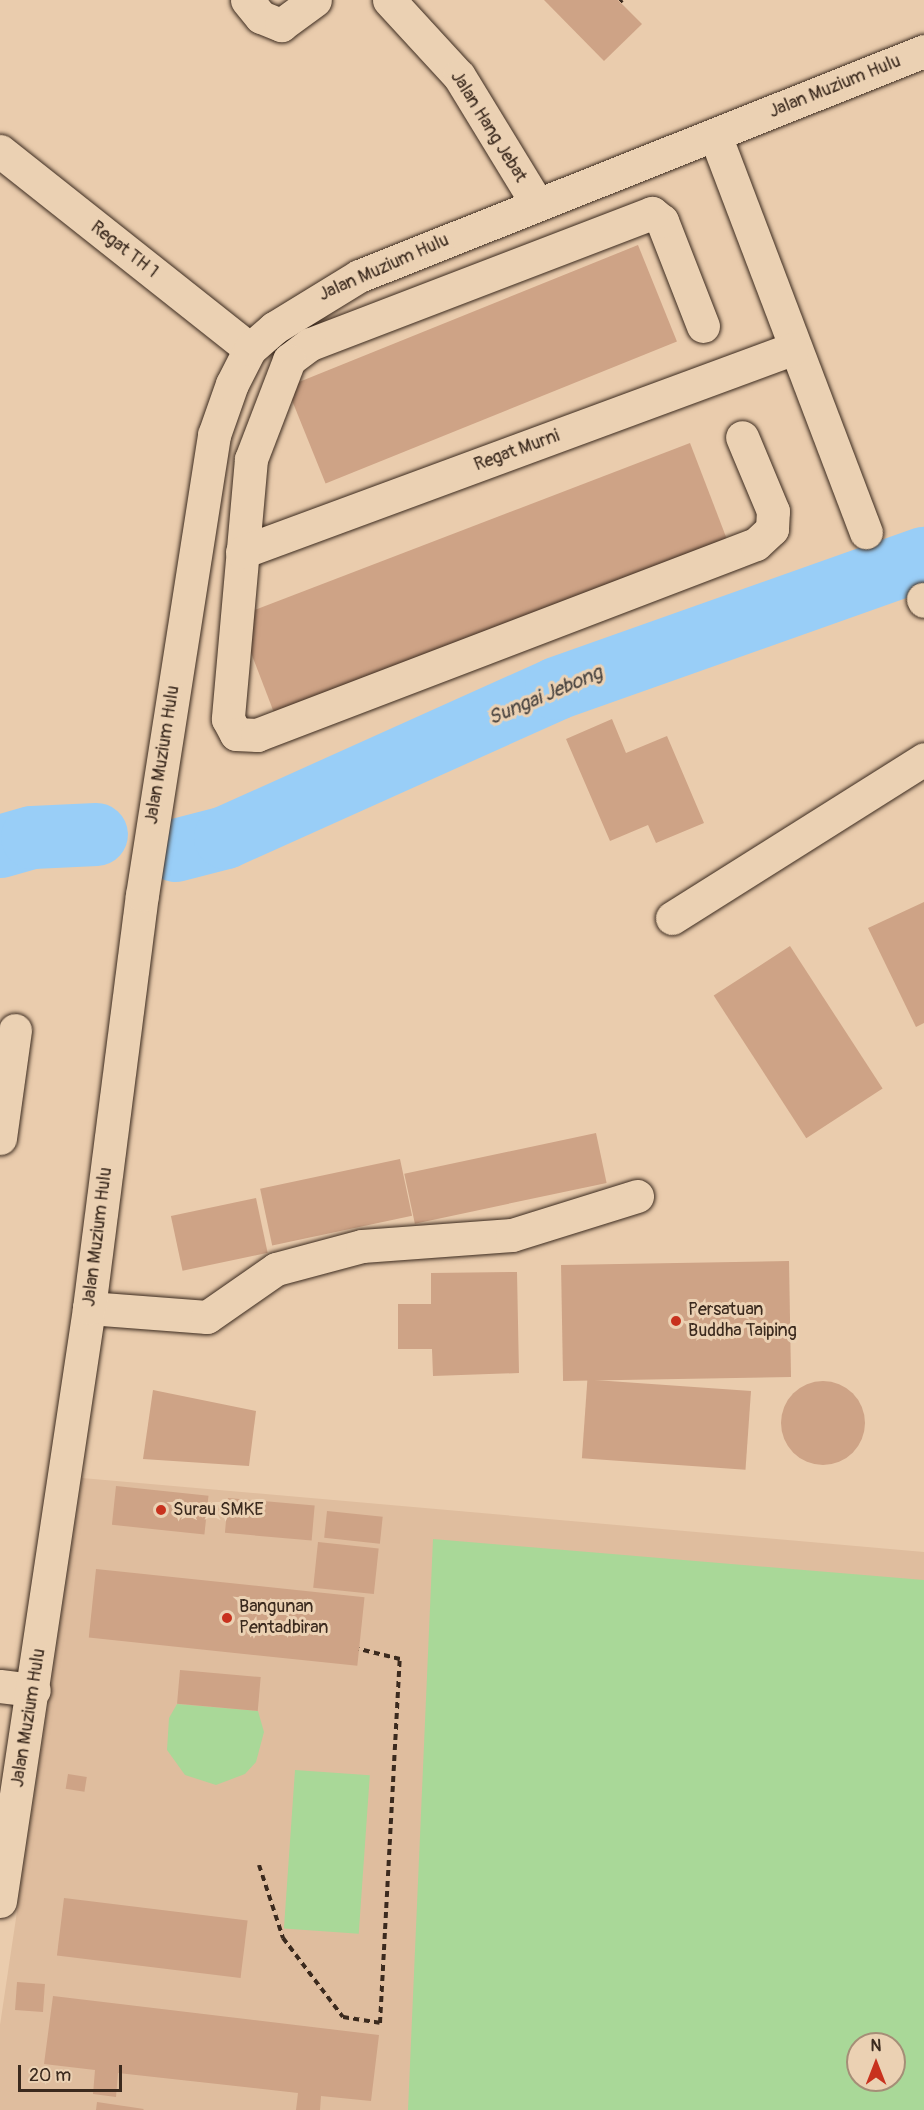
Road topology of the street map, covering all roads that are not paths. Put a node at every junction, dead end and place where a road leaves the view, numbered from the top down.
1 (247, 0) edge
2 (315, 0) edge
3 (389, 0) edge
4 (924, 51) edge
5 (715, 135) junction
6 (0, 151) edge
7 (536, 202) junction
8 (703, 326) dead end
9 (250, 349) junction
10 (792, 349) junction
11 (742, 437) dead end
12 (866, 532) dead end
13 (242, 552) junction
14 (924, 759) edge
15 (672, 918) dead end
16 (15, 1030) dead end
17 (0, 1138) edge
18 (637, 1196) dead end
19 (89, 1308) junction
20 (0, 1686) edge
21 (34, 1690) junction
22 (0, 1901) edge

1 - 2 street
3 - 7 street, Jalan Hang Jebat
4 - 5 street, Jalan Muzium Hulu
5 - 7 street, Jalan Muzium Hulu
5 - 10 street
6 - 9 street, Regat TH 1
7 - 9 street, Jalan Muzium Hulu
8 - 13 street
9 - 19 street, Jalan Muzium Hulu
10 - 12 street
10 - 13 street, Regat Murni
11 - 13 street
14 - 15 street
16 - 17 street
18 - 19 street
19 - 21 street, Jalan Muzium Hulu
20 - 21 street
21 - 22 street, Jalan Muzium Hulu

